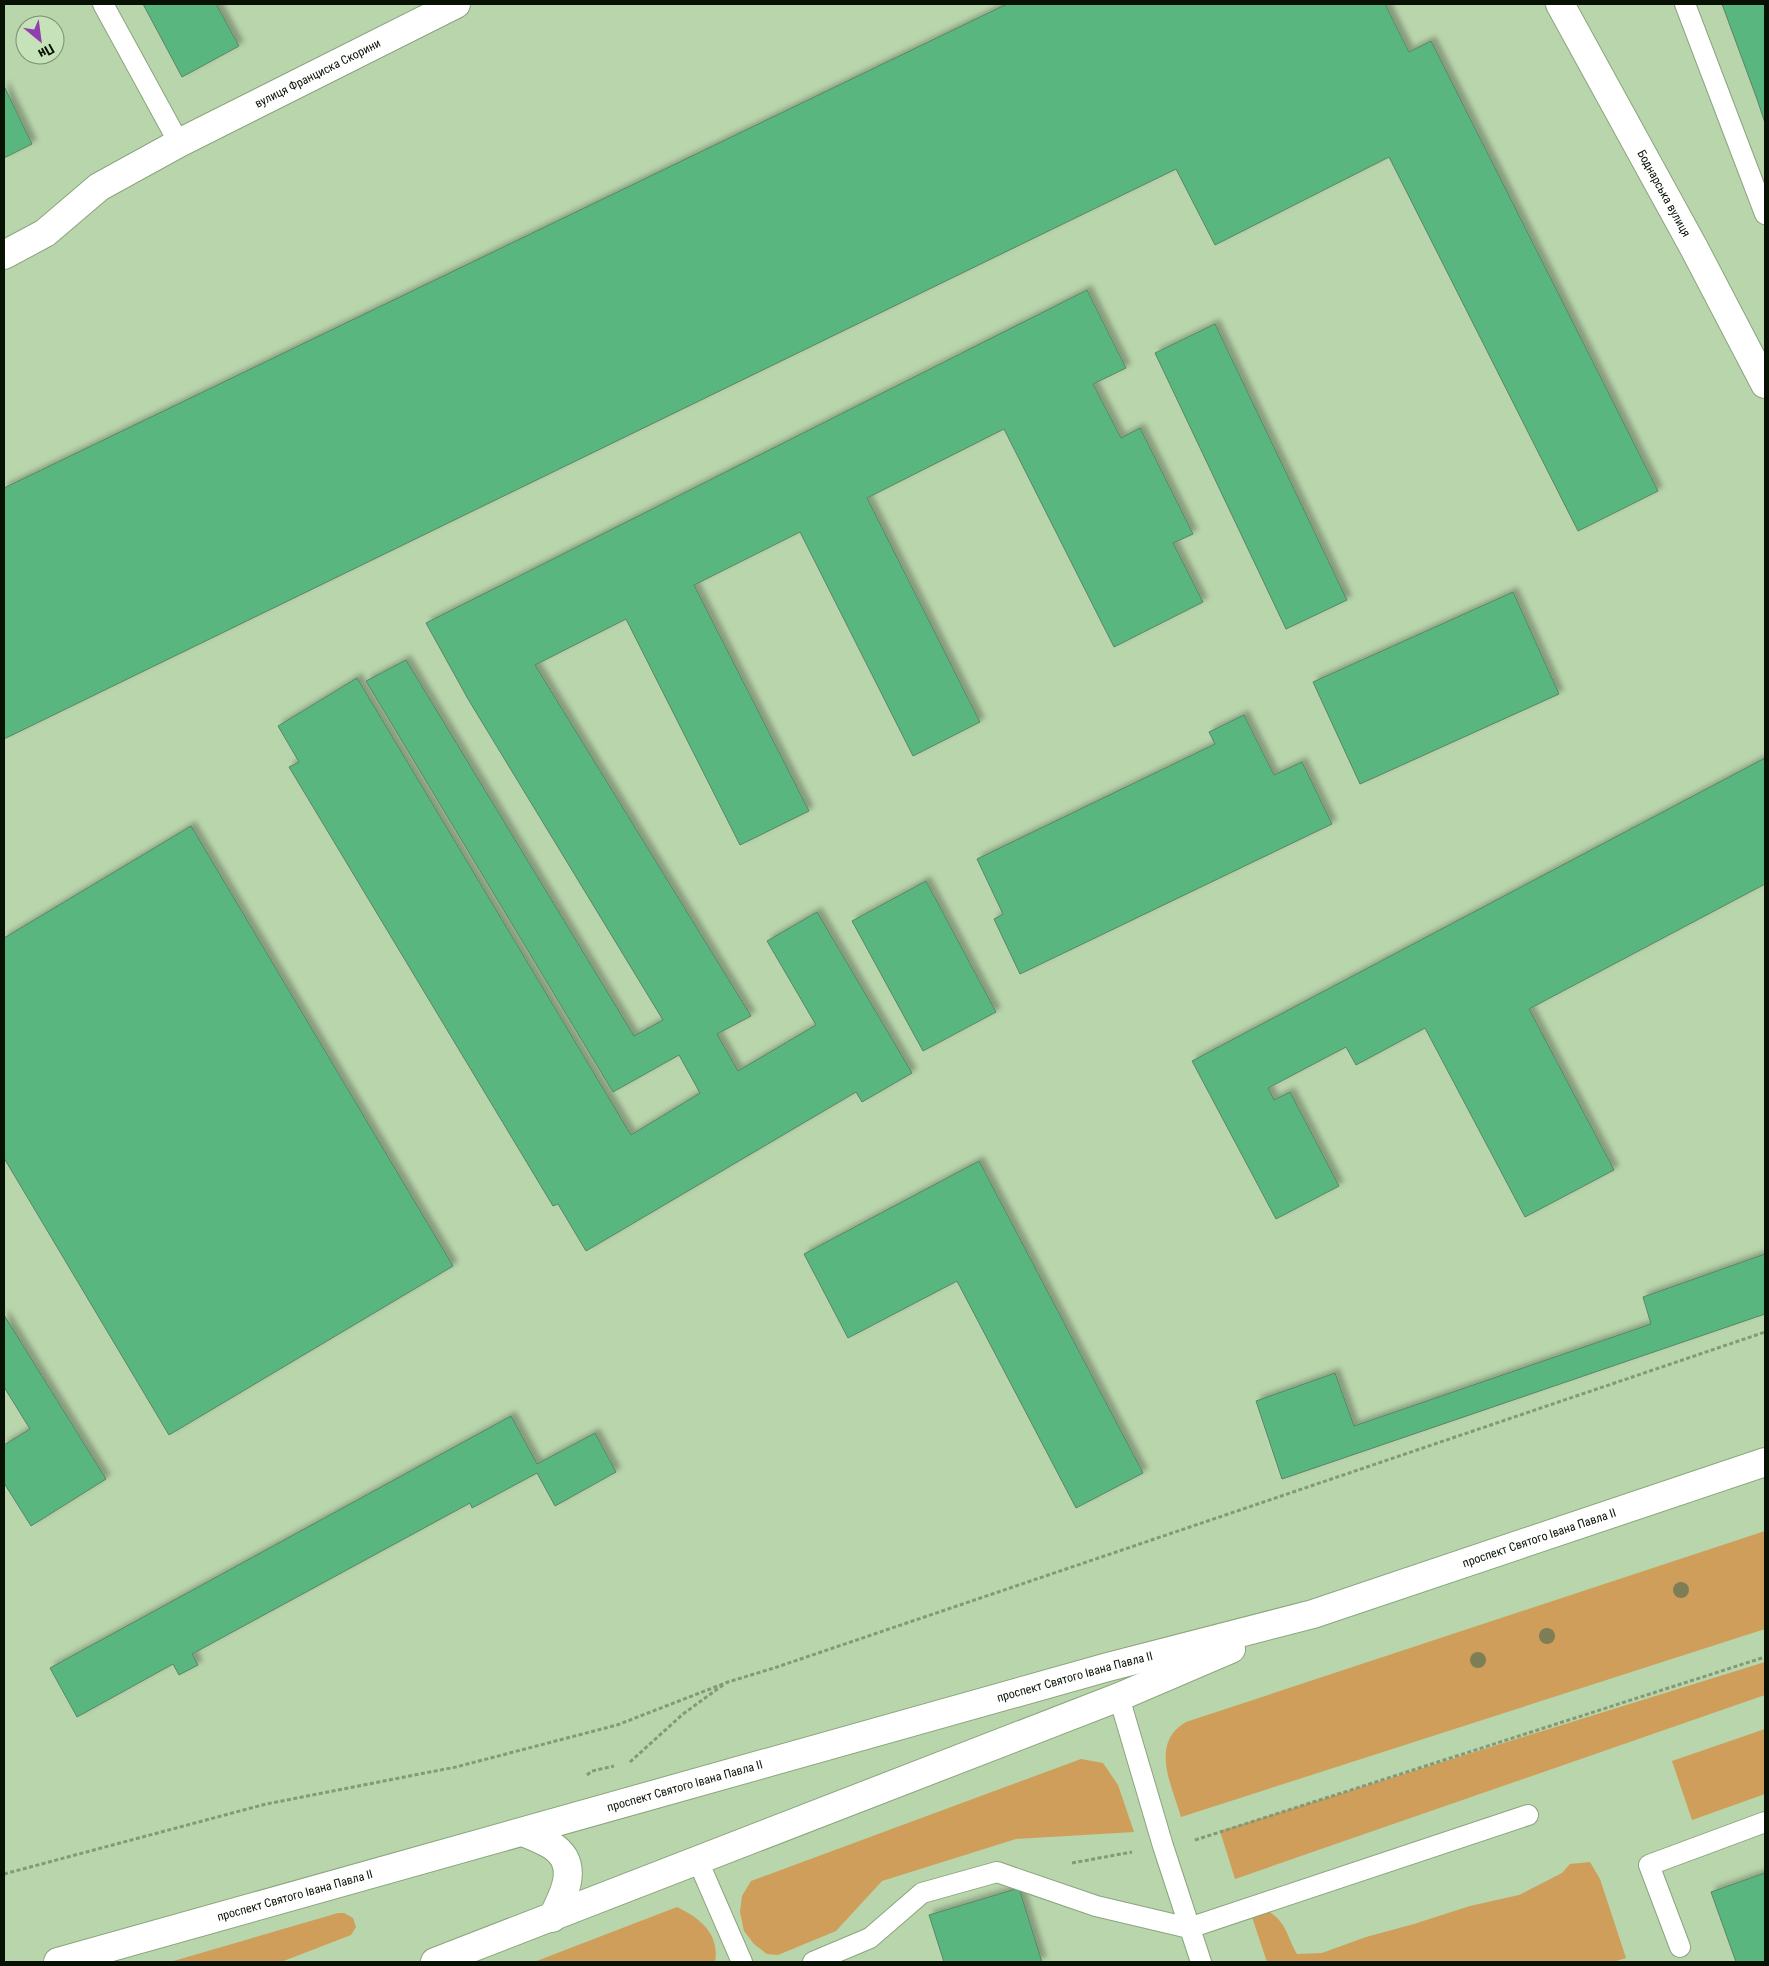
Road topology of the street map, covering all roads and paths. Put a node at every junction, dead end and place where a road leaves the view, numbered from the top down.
1 (103, 4) edge
2 (456, 4) edge
3 (1560, 4) edge
4 (1685, 4) edge
5 (179, 143) junction
6 (1765, 214) edge
7 (4, 255) edge
8 (1765, 384) edge
9 (1765, 1332) edge
10 (1765, 1462) edge
11 (1313, 1614) junction
12 (1765, 1657) edge
13 (728, 1682) junction
14 (1119, 1697) junction
15 (585, 1777) dead end
16 (1528, 1815) dead end
17 (1765, 1822) edge
18 (523, 1832) junction
19 (1185, 1842) dead end
20 (698, 1861) junction
21 (4, 1874) edge
22 (552, 1918) junction
23 (1189, 1928) junction
24 (1680, 1947) dead end
25 (58, 1962) edge
26 (435, 1962) edge
27 (742, 1962) edge
28 (813, 1962) edge
29 (1201, 1962) edge

1 - 5 lane
2 - 5 main road, вулиця Франциска Скорини
3 - 8 main road, Боднарська вулиця
4 - 6 lane
5 - 7 main road, вулиця Франциска Скорини
9 - 13 path
10 - 11 main road, проспект Святого Івана Павла II
11 - 14 main road, проспект Святого Івана Павла II
11 - 18 main road, проспект Святого Івана Павла II
12 - 19 path
13 - 15 path
13 - 21 path
14 - 20 main road, проспект Святого Івана Павла II
14 - 23 lane
16 - 23 lane
17 - 24 lane
18 - 22 main road
18 - 25 main road, проспект Святого Івана Павла II
20 - 22 main road, проспект Святого Івана Павла II
20 - 27 lane
22 - 26 main road, проспект Святого Івана Павла II
23 - 28 lane
23 - 29 lane

